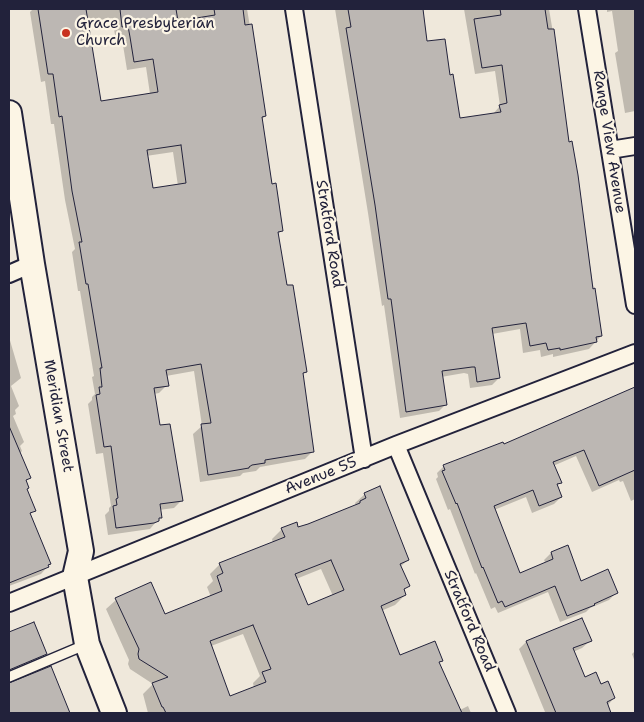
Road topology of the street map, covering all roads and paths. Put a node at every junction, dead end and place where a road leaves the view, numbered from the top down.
1 (294, 9) edge
2 (587, 9) edge
3 (9, 113) edge
4 (635, 146) edge
5 (610, 150) junction
6 (32, 264) junction
7 (9, 274) edge
8 (635, 305) edge
9 (635, 353) edge
10 (396, 445) junction
11 (364, 459) junction
12 (75, 577) junction
13 (9, 603) edge
14 (87, 644) junction
15 (9, 677) edge
16 (114, 713) edge
17 (507, 713) edge

1 - 11 street, Stratford Road
2 - 5 street, Range View Avenue
3 - 6 street, Meridian Street
4 - 5 street
5 - 8 street, Range View Avenue
6 - 7 street
6 - 12 street, Meridian Street
9 - 10 street, Avenue 55
10 - 11 street, Avenue 55
10 - 17 street, Stratford Road
11 - 12 street, Avenue 55
12 - 13 street, Avenue 55
12 - 14 street, Meridian Street
14 - 15 lane
14 - 16 street, Meridian Street

